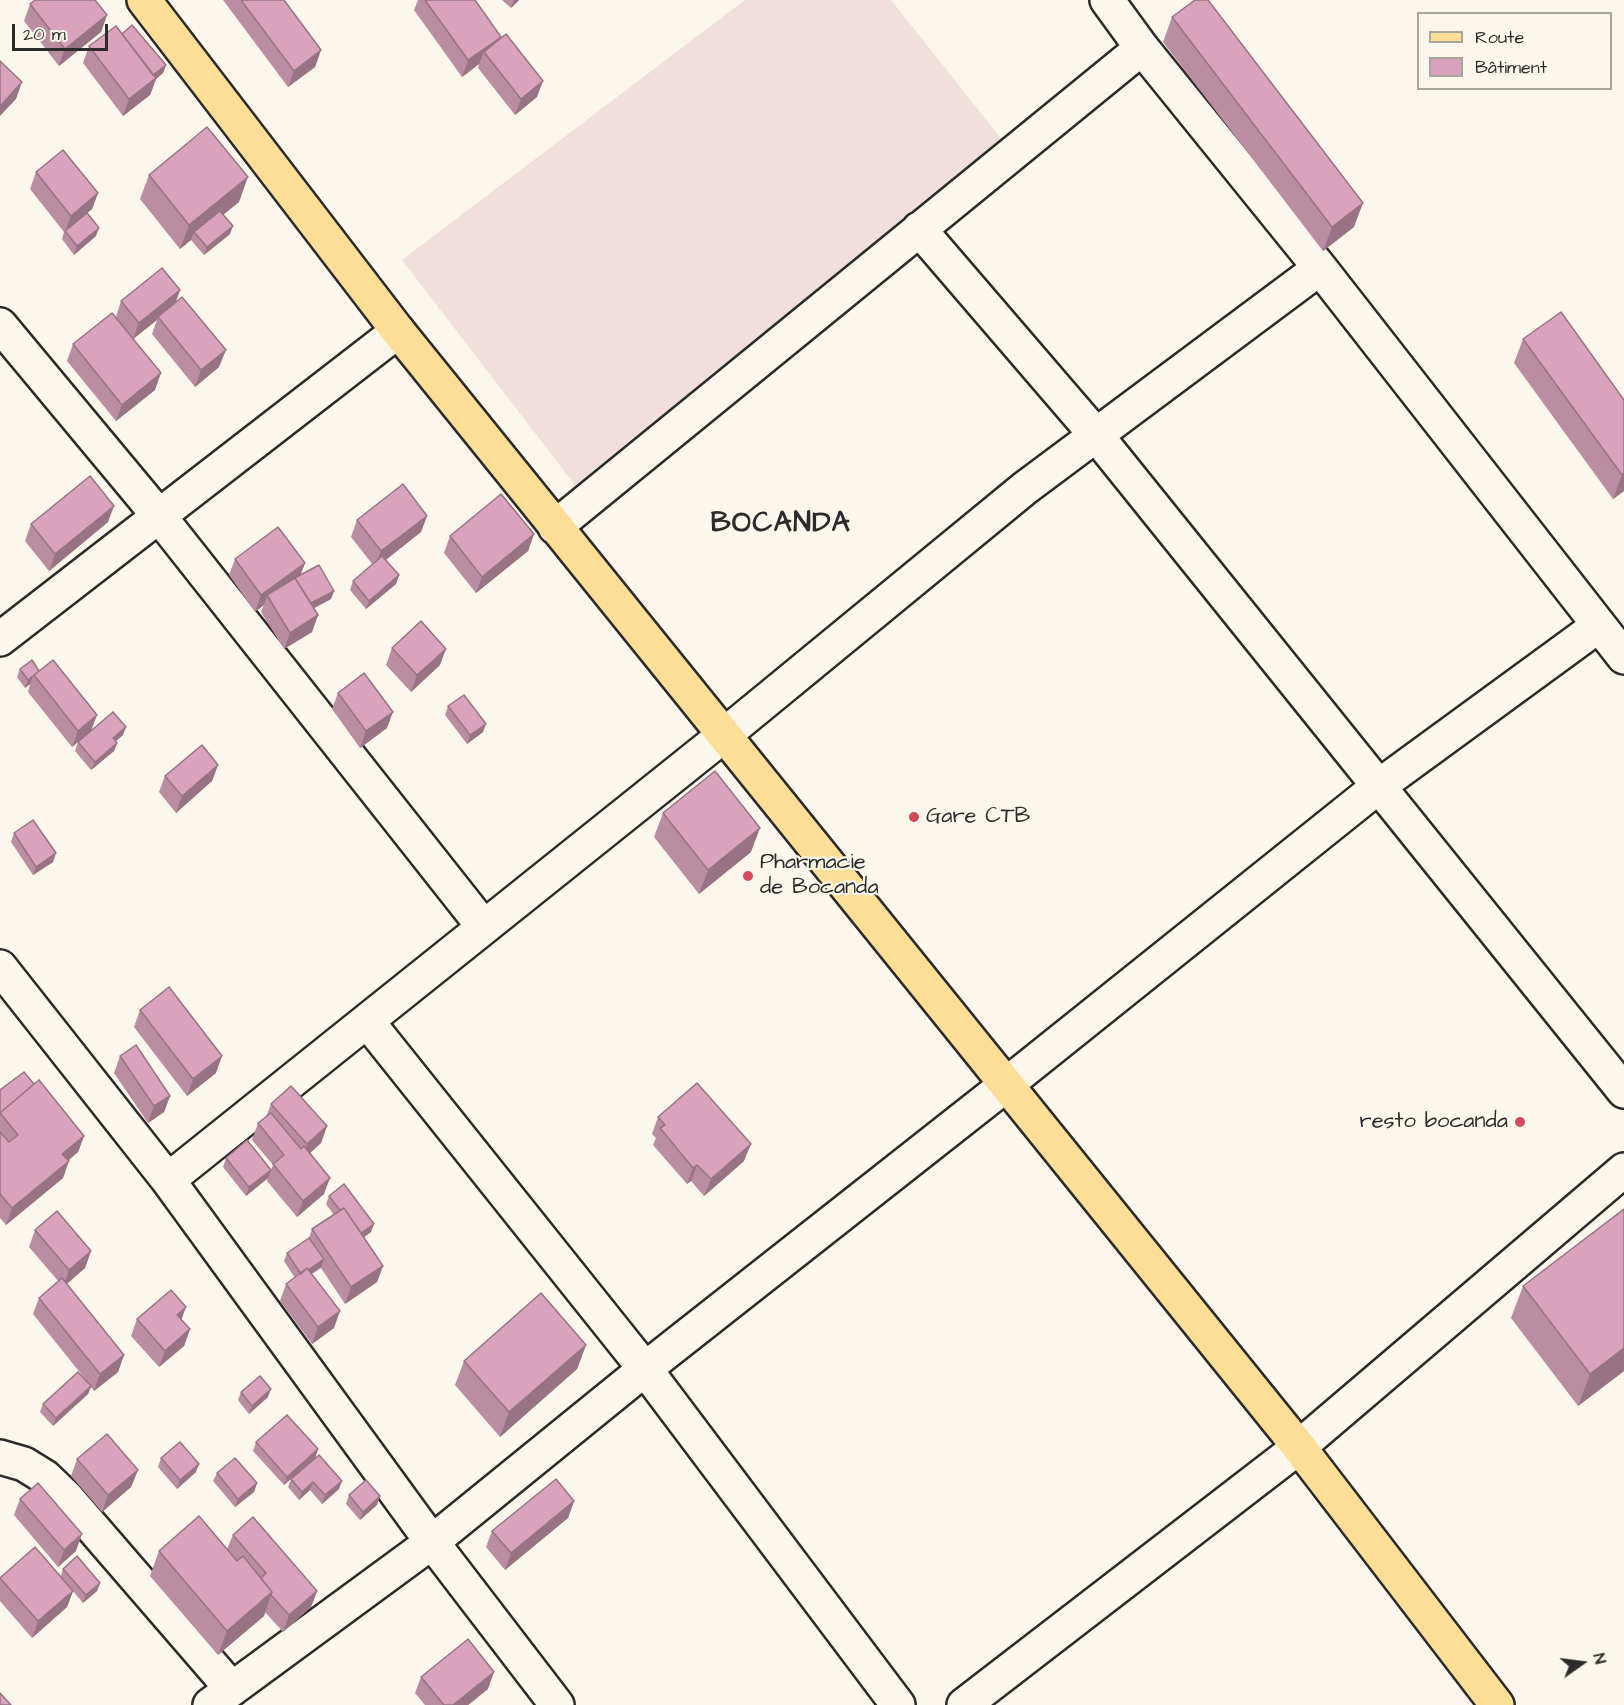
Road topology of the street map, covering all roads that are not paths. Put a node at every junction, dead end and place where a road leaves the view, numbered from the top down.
1 (144, 0) edge
2 (1107, 0) edge
3 (1142, 48) junction
4 (919, 229) junction
5 (1320, 268) junction
6 (0, 325) edge
7 (398, 331) junction
8 (1096, 435) junction
9 (159, 516) junction
10 (555, 527) junction
11 (1598, 626) junction
12 (0, 639) edge
13 (1624, 657) edge
14 (723, 736) junction
15 (1379, 786) junction
16 (483, 926) junction
17 (0, 967) edge
18 (367, 1021) junction
19 (1007, 1084) junction
20 (1624, 1091) edge
21 (1624, 1170) edge
22 (168, 1180) junction
23 (645, 1369) junction
24 (1299, 1447) junction
25 (0, 1457) edge
26 (432, 1542) junction
27 (221, 1697) edge
28 (557, 1705) edge
29 (898, 1705) edge
30 (964, 1705) edge
31 (1497, 1705) edge

1 - 7 main road
2 - 3 street
3 - 4 street
3 - 5 street
4 - 8 street
4 - 10 street
5 - 8 street
5 - 11 street
6 - 9 street
7 - 9 street
7 - 10 main road
8 - 14 street
8 - 15 street
9 - 12 street
9 - 16 street
10 - 14 main road
11 - 13 street
11 - 15 street
14 - 16 street
14 - 19 main road
15 - 19 street
15 - 20 street
16 - 18 street
17 - 22 street
18 - 22 street
18 - 23 street
19 - 23 street
19 - 24 main road
21 - 24 street
22 - 26 street
23 - 26 street
23 - 29 street
24 - 30 street
24 - 31 main road
25 - 27 street
26 - 27 street
26 - 28 street

